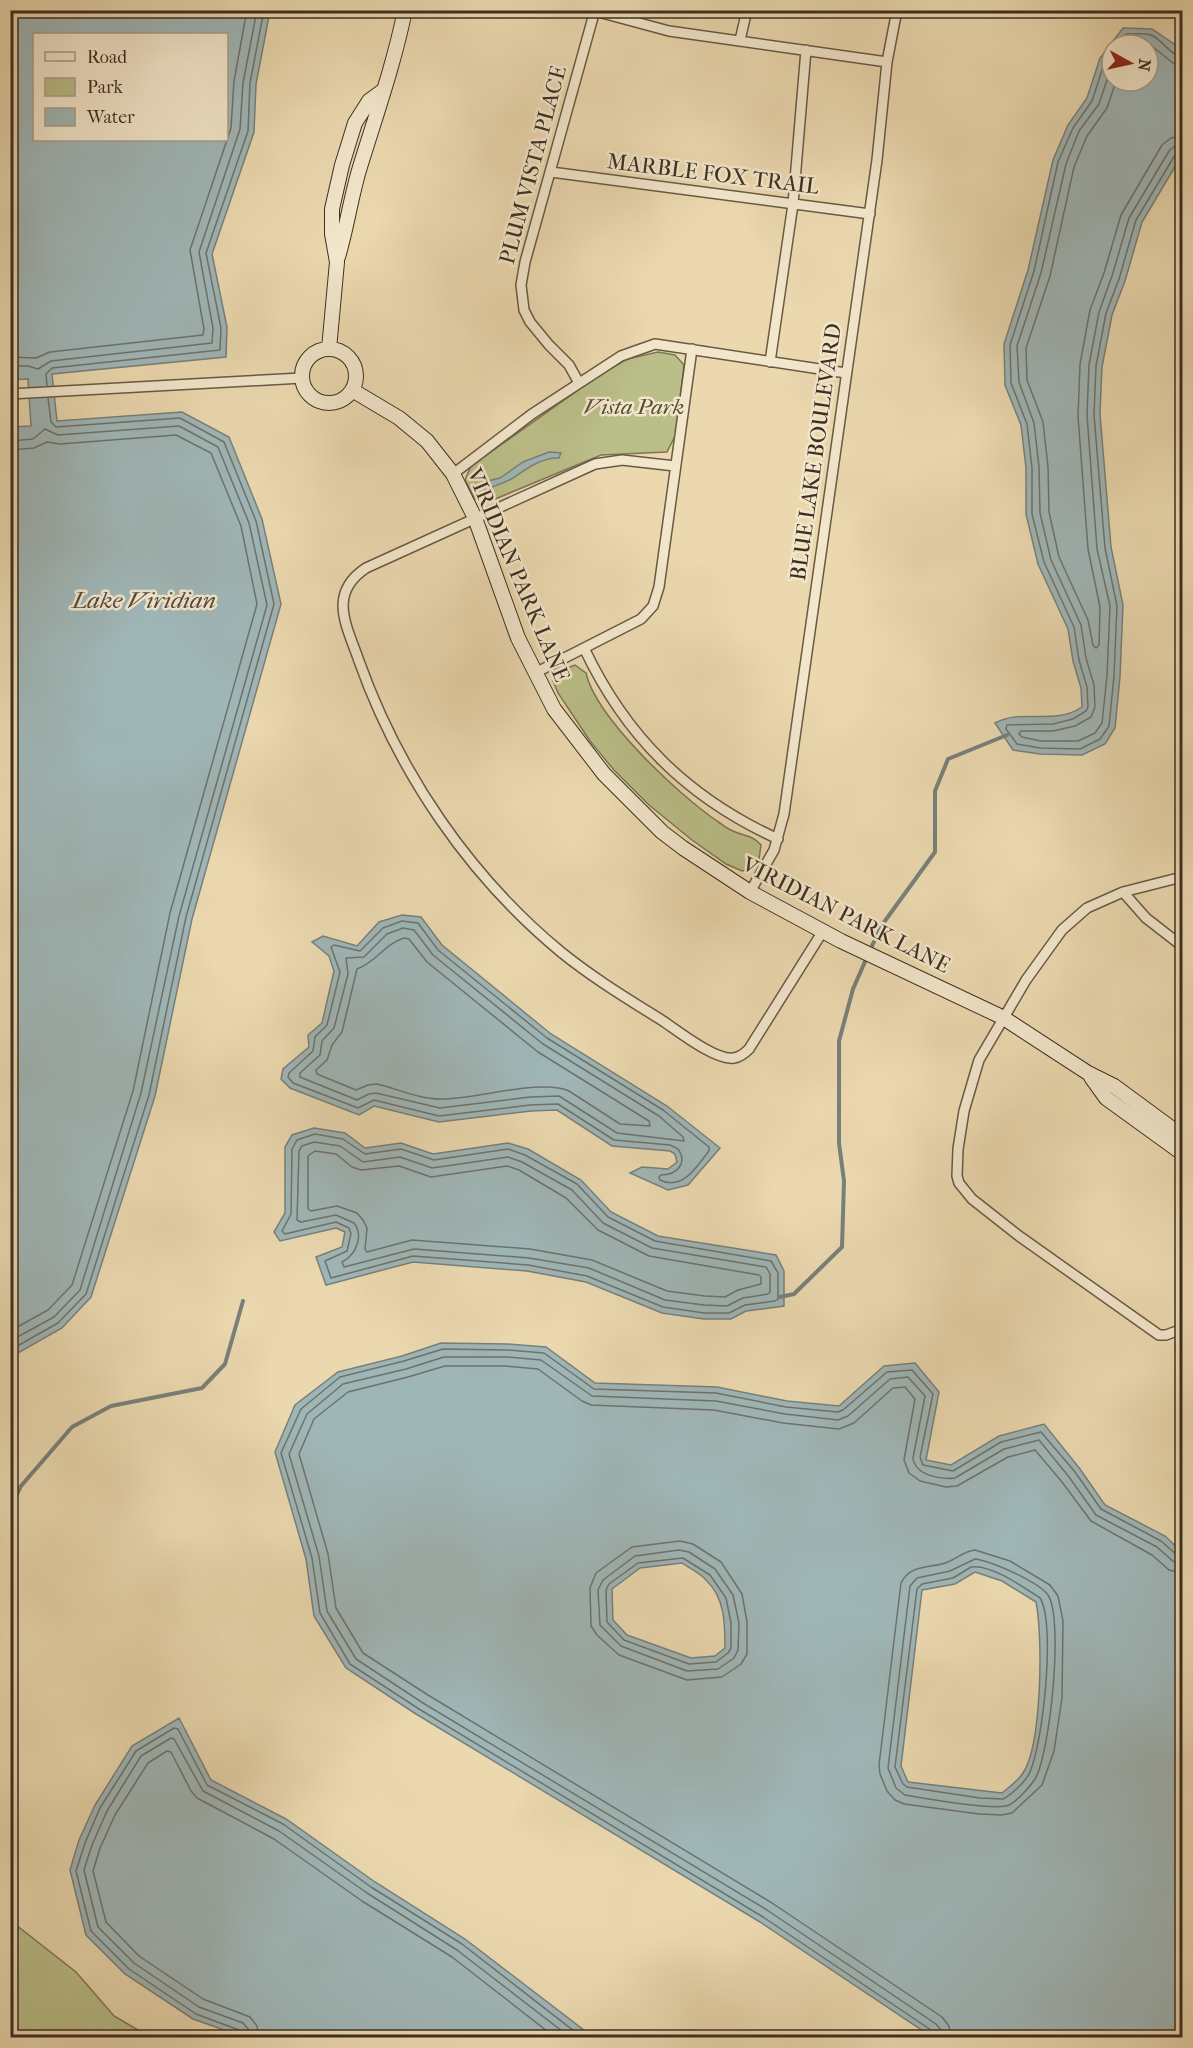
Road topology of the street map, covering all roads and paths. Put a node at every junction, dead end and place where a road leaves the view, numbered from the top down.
1 (405, 10) edge
2 (747, 10) edge
3 (897, 10) edge
4 (594, 11) edge
5 (740, 40) junction
6 (806, 50) junction
7 (887, 62) junction
8 (551, 172) junction
9 (793, 204) junction
10 (870, 214) junction
11 (329, 349) junction
12 (692, 349) junction
13 (770, 362) junction
14 (846, 373) junction
15 (302, 378) junction
16 (579, 383) junction
17 (352, 390) junction
18 (10, 394) edge
19 (675, 466) junction
20 (453, 474) junction
21 (475, 518) junction
22 (584, 648) junction
23 (535, 673) junction
24 (778, 839) junction
25 (1182, 877) edge
26 (750, 892) junction
27 (1123, 892) junction
28 (823, 931) junction
29 (1182, 946) edge
30 (1002, 1017) junction
31 (1088, 1073) junction
32 (1182, 1136) edge
33 (1182, 1153) edge
34 (1182, 1329) edge

1 - 11 street
2 - 5 street
3 - 7 street, BLUE LAKE BOULEVARD
4 - 5 street
4 - 8 street, PLUM VISTA PLACE
5 - 6 street
6 - 7 street
6 - 9 street
7 - 10 street, BLUE LAKE BOULEVARD
8 - 9 street, MARBLE FOX TRAIL
8 - 16 street, PLUM VISTA PLACE
9 - 10 street, MARBLE FOX TRAIL
9 - 13 street
10 - 14 street, BLUE LAKE BOULEVARD
11 - 15 street
11 - 17 street
12 - 13 street
12 - 16 street
12 - 19 street
13 - 14 street
14 - 24 street, BLUE LAKE BOULEVARD
15 - 17 street
15 - 18 street
16 - 20 street
17 - 20 street, VIRIDIAN PARK LANE
19 - 21 street
19 - 22 street
20 - 21 street, VIRIDIAN PARK LANE
21 - 23 street, VIRIDIAN PARK LANE
21 - 28 street
22 - 23 street
22 - 24 street
23 - 26 street, VIRIDIAN PARK LANE
24 - 26 street, BLUE LAKE BOULEVARD
25 - 27 street
26 - 28 street, VIRIDIAN PARK LANE
27 - 29 street
27 - 30 street
28 - 30 street, VIRIDIAN PARK LANE
30 - 31 street, VIRIDIAN PARK LANE
30 - 34 street
31 - 32 street, VIRIDIAN PARK LANE
31 - 33 street, VIRIDIAN PARK LANE

